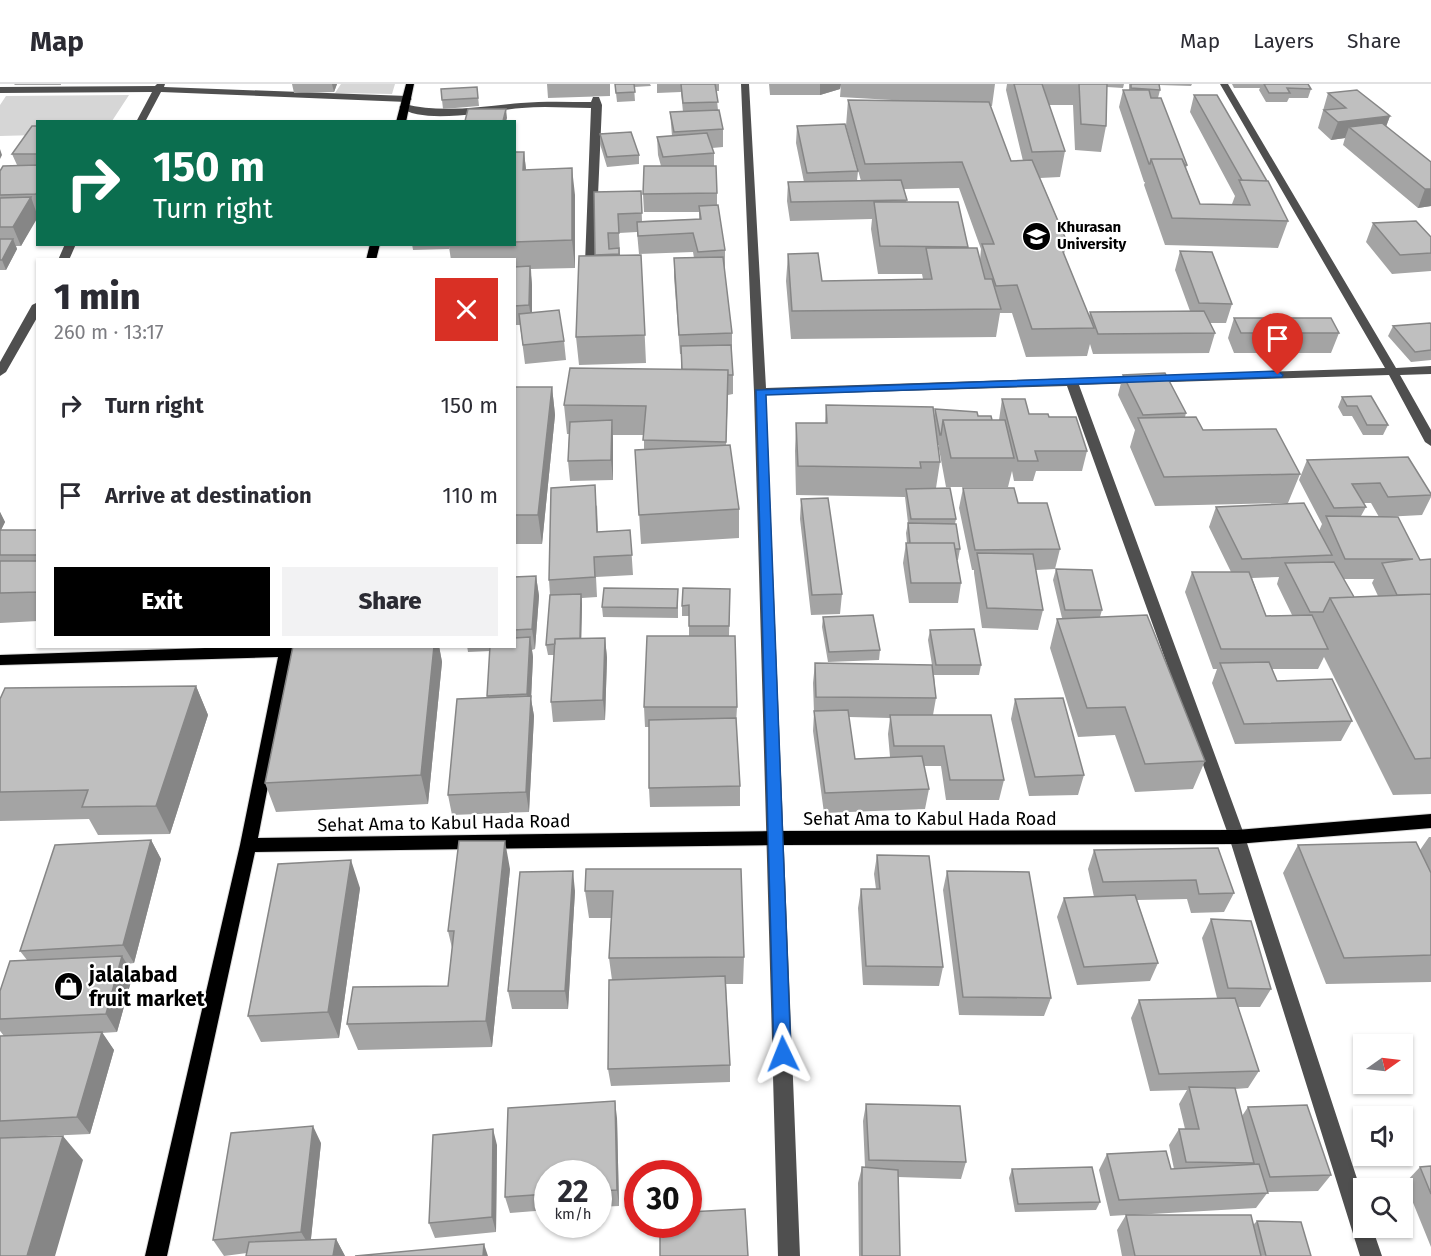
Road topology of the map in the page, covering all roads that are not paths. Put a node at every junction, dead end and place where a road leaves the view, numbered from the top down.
1 (410, 84) edge
2 (745, 84) edge
3 (1224, 84) edge
4 (160, 86) edge
5 (0, 90) edge
6 (405, 103) junction
7 (141, 120) edge
8 (401, 120) edge
9 (590, 263) edge
10 (36, 309) edge
11 (1392, 370) junction
12 (1431, 370) edge
13 (0, 372) edge
14 (1072, 383) junction
15 (760, 392) junction
16 (1431, 442) edge
17 (287, 649) edge
18 (0, 660) edge
19 (1431, 821) edge
20 (1237, 837) junction
21 (776, 838) junction
22 (248, 845) junction
23 (156, 1256) edge
24 (789, 1256) edge
25 (1371, 1256) edge

1 - 6 main road
2 - 15 street
3 - 11 street
4 - 5 street
4 - 6 street
4 - 7 street
6 - 8 main road
6 - 9 street
10 - 13 street
11 - 12 street
11 - 14 street
11 - 16 street
14 - 15 street
14 - 20 street
15 - 21 street
17 - 18 main road
17 - 22 main road
19 - 20 main road, Sehat Ama to Kabul Hada Road
20 - 21 main road, Sehat Ama to Kabul Hada Road
20 - 25 street
21 - 22 main road, Sehat Ama to Kabul Hada Road
21 - 24 street
22 - 23 main road

